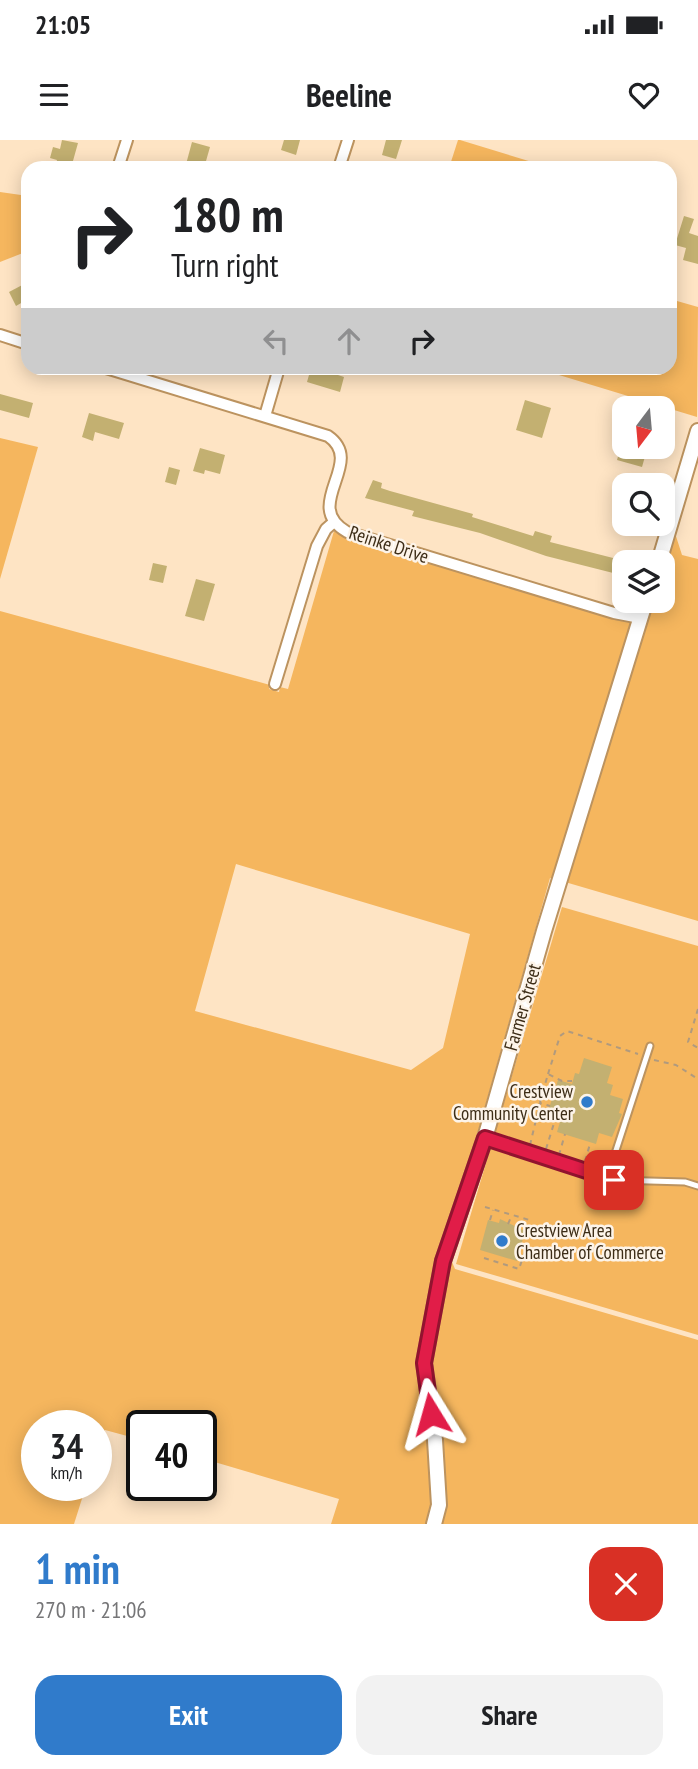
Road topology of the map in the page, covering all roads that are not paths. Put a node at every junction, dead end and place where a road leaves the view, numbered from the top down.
1 (127, 140) edge
2 (348, 140) edge
3 (120, 161) edge
4 (341, 161) edge
5 (0, 335) edge
6 (21, 342) edge
7 (129, 375) edge
8 (276, 375) edge
9 (265, 416) junction
10 (698, 431) edge
11 (334, 522) junction
12 (663, 550) edge
13 (642, 613) edge
14 (640, 618) junction
15 (275, 684) dead end
16 (650, 1046) dead end
17 (485, 1138) junction
18 (607, 1178) junction
19 (698, 1186) edge
20 (433, 1524) edge

1 - 3 street
2 - 4 street
5 - 6 street
7 - 9 street, Reinke Drive
8 - 9 street
9 - 11 street, Reinke Drive
10 - 12 street
11 - 14 street, Reinke Drive
11 - 15 street
13 - 14 street, Farmer Street
14 - 17 street, Farmer Street
16 - 18 lane
17 - 18 lane
17 - 20 street, Farmer Street
18 - 19 lane

